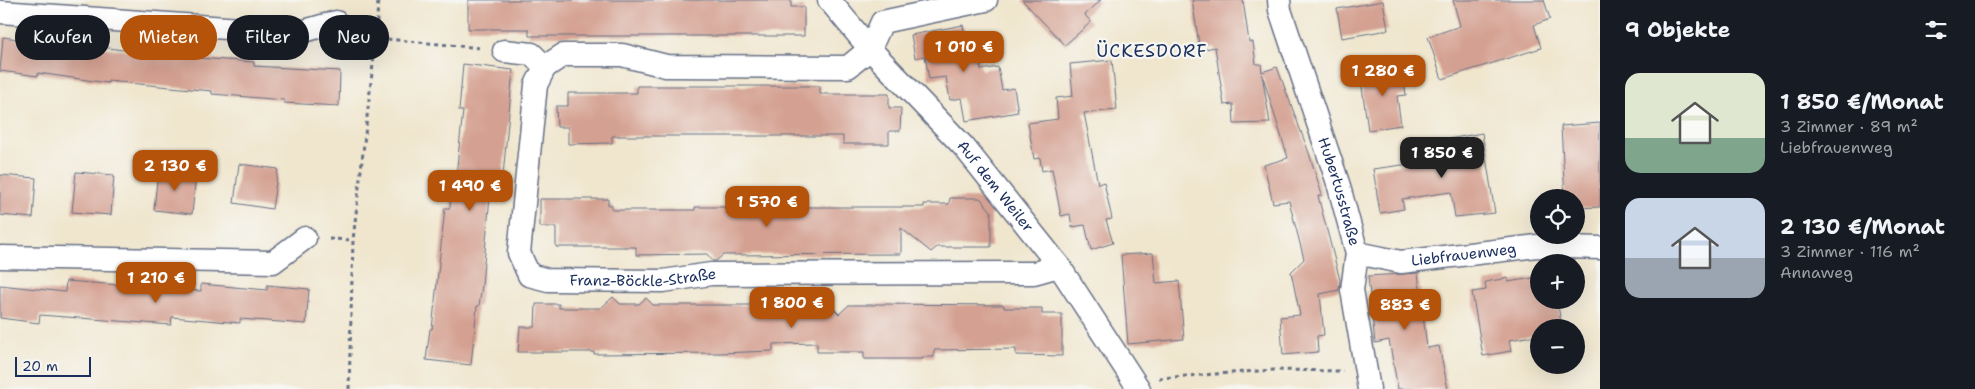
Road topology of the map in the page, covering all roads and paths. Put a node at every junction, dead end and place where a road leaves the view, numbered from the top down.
1 (378, 0) edge
2 (829, 0) edge
3 (986, 0) edge
4 (1279, 0) edge
5 (0, 12) edge
6 (377, 15) edge
7 (319, 27) edge
8 (389, 39) edge
9 (870, 49) junction
10 (504, 51) joint
11 (373, 60) edge
12 (545, 67) junction
13 (305, 238) dead end
14 (1600, 248) edge
15 (1357, 253) junction
16 (0, 257) edge
17 (1059, 266) junction
18 (1367, 380) edge
19 (1136, 385) edge
20 (349, 389) edge

1 - 6 path
2 - 9 street, Auf dem Weiler
3 - 9 street
4 - 15 street, Hubertusstraße
5 - 7 street
8 - 10 path
9 - 12 street
9 - 17 street, Auf dem Weiler
10 - 12 street
11 - 20 path
12 - 17 street, Franz-Böckle-Straße
13 - 16 street
14 - 15 street, Liebfrauenweg
15 - 18 street, Hubertusstraße
17 - 19 street, Auf dem Weiler
18 - 19 path

